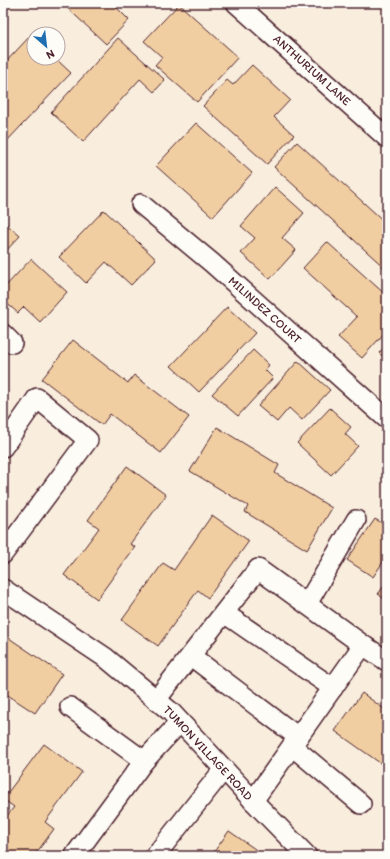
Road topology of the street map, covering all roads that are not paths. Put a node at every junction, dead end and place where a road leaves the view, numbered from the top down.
1 (236, 3) edge
2 (387, 138) edge
3 (141, 204) dead end
4 (387, 419) edge
5 (3, 447) edge
6 (356, 520) dead end
7 (5, 548) edge
8 (3, 589) edge
9 (307, 604) junction
10 (224, 612) junction
11 (363, 645) junction
12 (191, 656) junction
13 (387, 661) edge
14 (332, 688) junction
15 (156, 700) junction
16 (70, 707) dead end
17 (180, 722) junction
18 (295, 742) junction
19 (144, 761) junction
20 (224, 769) junction
21 (253, 801) junction
22 (361, 804) dead end
23 (76, 856) edge
24 (155, 856) edge
25 (307, 856) edge

1 - 2 street, ANTHURIUM LANE
3 - 4 street, MILINDEZ COURT
5 - 7 street
6 - 9 street
8 - 15 street, TUMON VILLAGE ROAD
9 - 10 street
9 - 11 street
10 - 12 street
10 - 14 street
11 - 13 street
11 - 14 street
12 - 15 street
12 - 18 street
14 - 18 street
15 - 17 street, TUMON VILLAGE ROAD
16 - 19 street
17 - 19 street
17 - 20 street, TUMON VILLAGE ROAD
18 - 21 street
18 - 22 street
19 - 23 street
20 - 21 street, TUMON VILLAGE ROAD
20 - 24 street
21 - 25 street, TUMON VILLAGE ROAD

